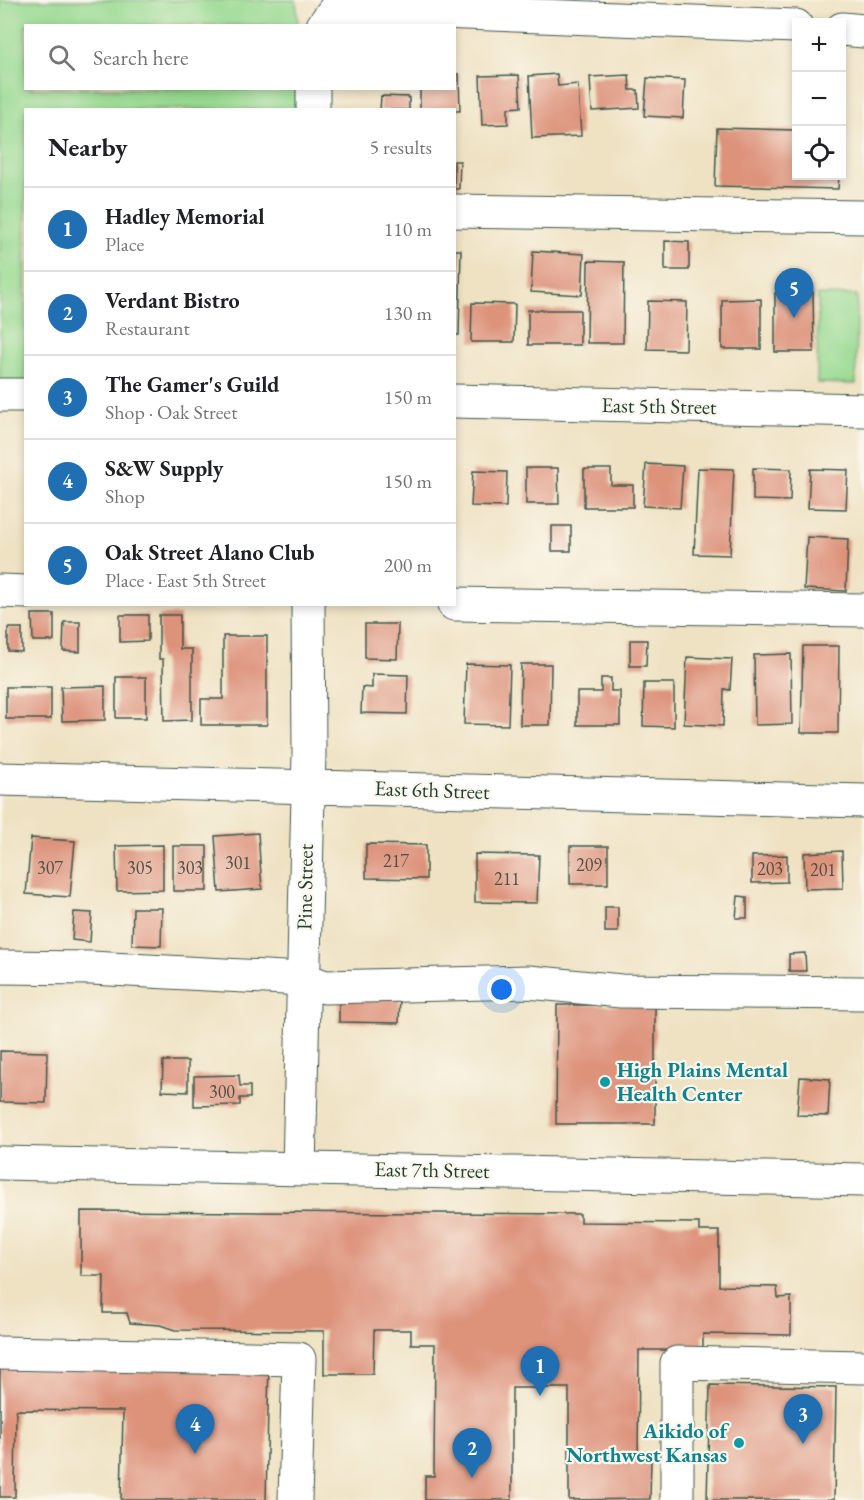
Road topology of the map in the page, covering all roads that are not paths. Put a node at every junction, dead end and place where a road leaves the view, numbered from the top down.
1 (330, 17) edge
2 (792, 26) edge
3 (846, 29) edge
4 (864, 31) edge
5 (313, 90) edge
6 (313, 108) edge
7 (456, 211) edge
8 (864, 217) edge
9 (0, 395) edge
10 (24, 395) edge
11 (456, 401) edge
12 (864, 410) edge
13 (0, 591) edge
14 (24, 592) edge
15 (456, 604) edge
16 (308, 606) edge
17 (864, 610) edge
18 (0, 779) edge
19 (308, 787) junction
20 (864, 801) edge
21 (0, 967) edge
22 (303, 979) junction
23 (864, 993) edge
24 (0, 1163) edge
25 (299, 1169) junction
26 (864, 1180) edge
27 (0, 1353) edge
28 (864, 1357) edge
29 (864, 1367) edge
30 (864, 1384) edge
31 (295, 1500) edge
32 (677, 1500) edge

1 - 2 street
3 - 4 street
5 - 6 street
7 - 8 street
9 - 10 street
11 - 12 street, East 5th Street
13 - 14 street
15 - 17 street
16 - 19 street, Pine Street
18 - 19 street, East 6th Street
19 - 20 street, East 6th Street
19 - 22 street, Pine Street
21 - 22 street
22 - 23 street
22 - 25 street, Pine Street
24 - 25 street, East 7th Street
25 - 26 street, East 7th Street
27 - 31 street
28 - 29 street
29 - 30 street
29 - 32 street

